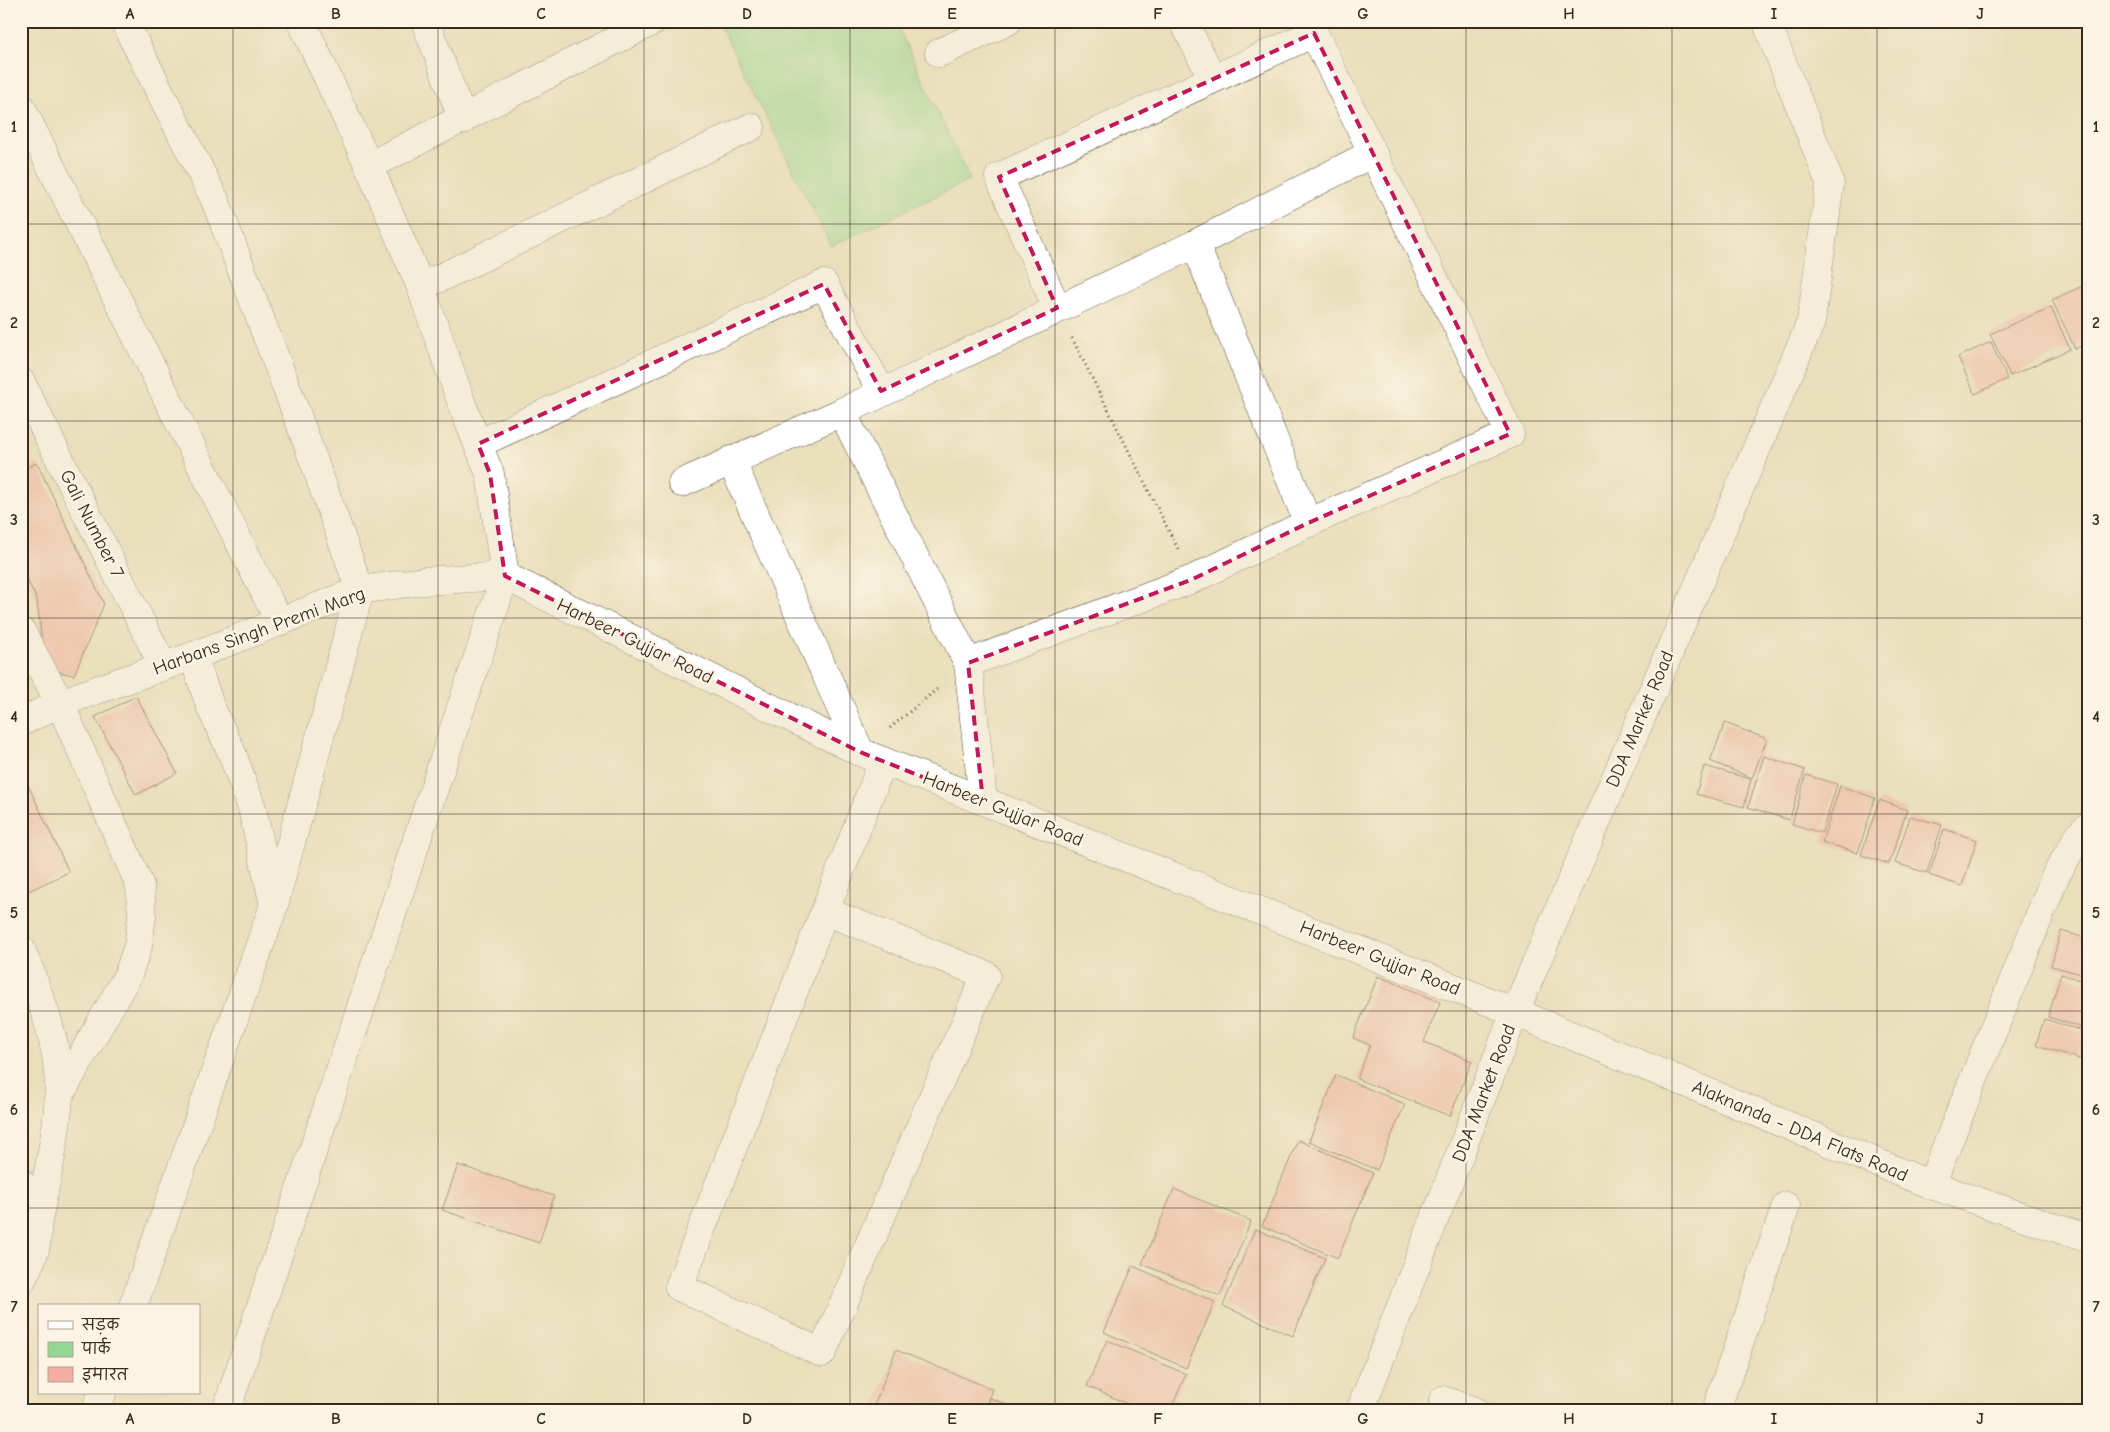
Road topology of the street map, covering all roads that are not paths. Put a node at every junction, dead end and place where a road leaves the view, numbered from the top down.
1 (124, 21) edge
2 (301, 21) edge
3 (425, 21) edge
4 (653, 21) edge
5 (1008, 21) edge
6 (1183, 21) edge
7 (1766, 21) edge
8 (1311, 27) edge
9 (939, 53) dead end
10 (1213, 79) junction
11 (21, 107) edge
12 (463, 120) junction
13 (750, 128) dead end
14 (1373, 154) junction
15 (369, 166) junction
16 (1195, 244) junction
17 (420, 285) junction
18 (1057, 308) junction
19 (21, 382) edge
20 (881, 391) junction
21 (842, 412) junction
22 (478, 444) junction
23 (731, 460) junction
24 (682, 482) dead end
25 (1308, 522) junction
26 (505, 576) junction
27 (360, 590) junction
28 (279, 621) junction
29 (21, 631) edge
30 (193, 656) junction
31 (968, 663) junction
32 (163, 666) junction
33 (60, 704) junction
34 (21, 722) edge
35 (872, 757) junction
36 (982, 801) junction
37 (2089, 826) edge
38 (274, 905) junction
39 (825, 912) junction
40 (21, 950) edge
41 (1515, 1012) junction
42 (58, 1098) junction
43 (21, 1182) edge
44 (1931, 1185) junction
45 (1786, 1206) dead end
46 (37, 1227) junction
47 (2089, 1239) edge
48 (21, 1282) edge
49 (134, 1304) edge
50 (102, 1394) edge
51 (1443, 1400) dead end
52 (96, 1411) edge
53 (226, 1411) edge
54 (1360, 1411) edge
55 (1474, 1411) edge
56 (1716, 1411) edge

1 - 27 street
2 - 15 street
3 - 12 street
4 - 12 street
5 - 9 street
6 - 10 street
7 - 41 street, DDA Market Road
8 - 10 street
8 - 14 street
10 - 18 street
11 - 28 street
12 - 15 street
13 - 17 street
14 - 16 street
14 - 25 street
15 - 17 street
16 - 18 street
16 - 25 street
17 - 22 street
18 - 20 street
19 - 32 street, Gali Number 7
20 - 21 street
20 - 22 street
21 - 23 street
21 - 31 street
22 - 26 street
23 - 24 street
23 - 35 street
25 - 31 street
26 - 27 street, Harbans Singh Premi Marg
26 - 35 street, Harbeer Gujjar Road
26 - 53 street
27 - 28 street, Harbans Singh Premi Marg
27 - 38 street
28 - 30 street, Harbans Singh Premi Marg
29 - 33 street
30 - 32 street, Harbans Singh Premi Marg
30 - 38 street
31 - 36 street
32 - 33 street, Harbans Singh Premi Marg
33 - 34 street, Harbans Singh Premi Marg
33 - 42 street
35 - 36 street, Harbeer Gujjar Road
35 - 39 street
36 - 41 street, Harbeer Gujjar Road
37 - 44 street
38 - 49 street
39 - 39 street
40 - 42 street
41 - 44 street, Alaknanda - DDA Flats Road
41 - 54 street, DDA Market Road
42 - 46 street
43 - 46 street
44 - 47 street, Alaknanda - DDA Flats Road
45 - 56 street
46 - 48 street
50 - 52 street
51 - 55 street

